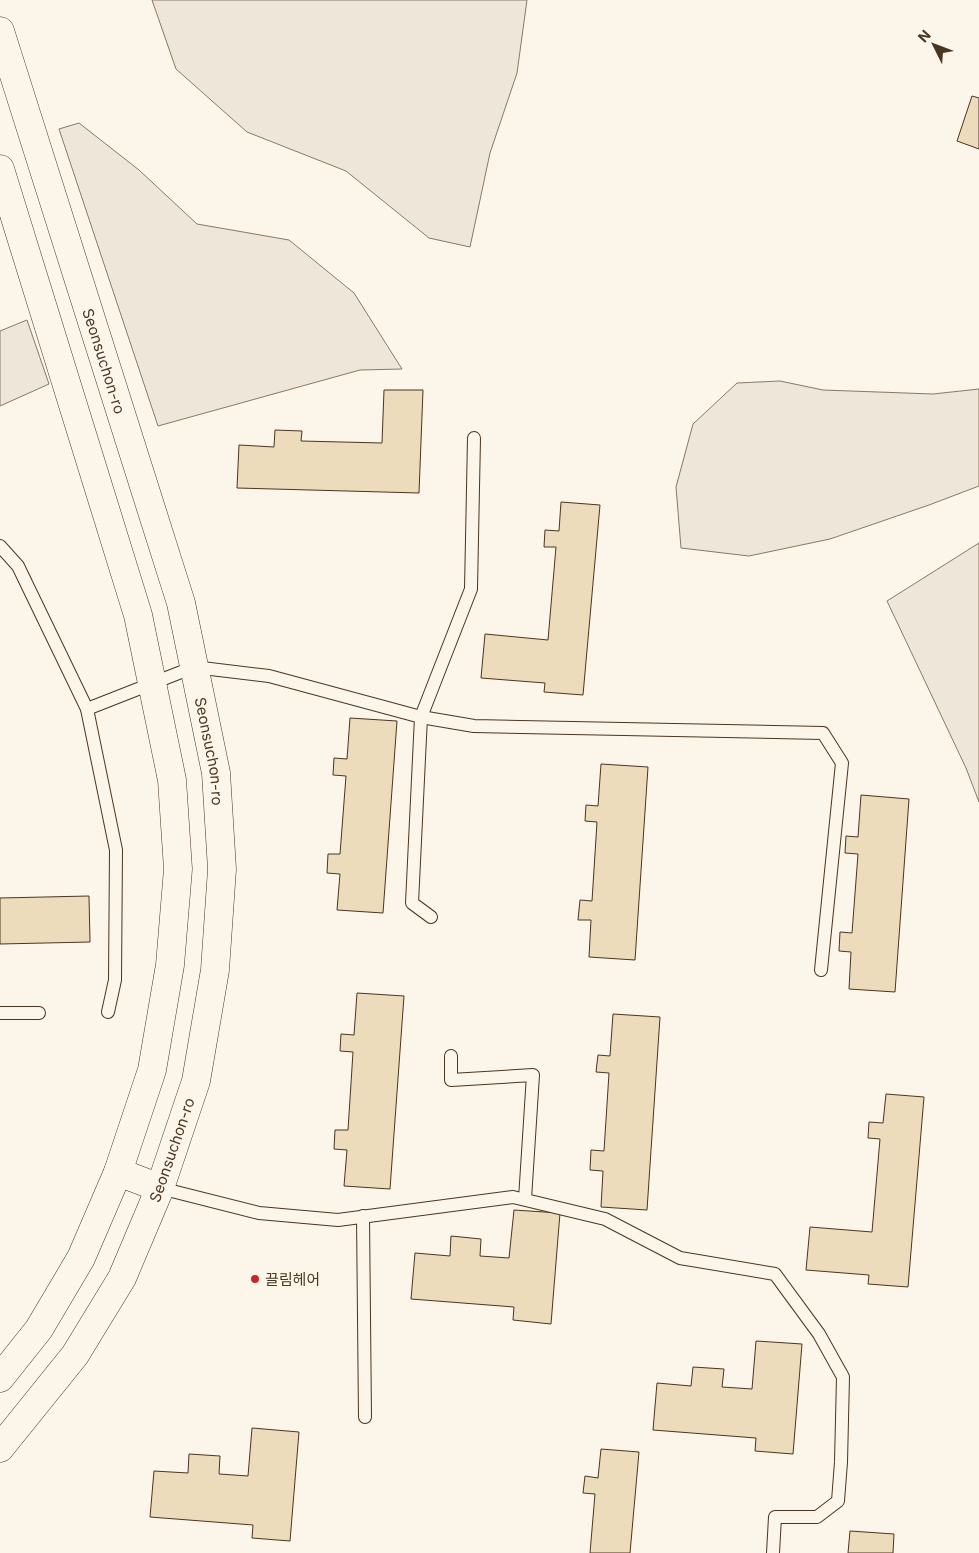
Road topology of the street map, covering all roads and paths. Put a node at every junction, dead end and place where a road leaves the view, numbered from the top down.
1 (0, 30) edge
2 (0, 169) edge
3 (474, 438) dead end
4 (0, 546) edge
5 (194, 667) junction
6 (152, 684) junction
7 (87, 709) junction
8 (421, 717) junction
9 (431, 917) dead end
10 (820, 970) dead end
11 (108, 1012) dead end
12 (0, 1013) edge
13 (38, 1013) dead end
14 (451, 1056) dead end
15 (118, 1172) junction
16 (160, 1188) junction
17 (525, 1199) junction
18 (363, 1216) junction
19 (0, 1378) edge
20 (365, 1417) dead end
21 (0, 1448) edge
22 (773, 1553) edge

1 - 5 street, Seonsuchon-ro
2 - 6 street
3 - 8 lane
4 - 7 lane
5 - 6 lane
5 - 8 lane
5 - 16 street, Seonsuchon-ro
6 - 7 lane
6 - 15 street
7 - 11 lane
8 - 9 lane
8 - 10 lane
12 - 13 lane
14 - 17 lane
15 - 16 street
15 - 19 street
16 - 18 lane
16 - 21 street, Seonsuchon-ro
17 - 18 lane
17 - 22 lane
18 - 20 lane

